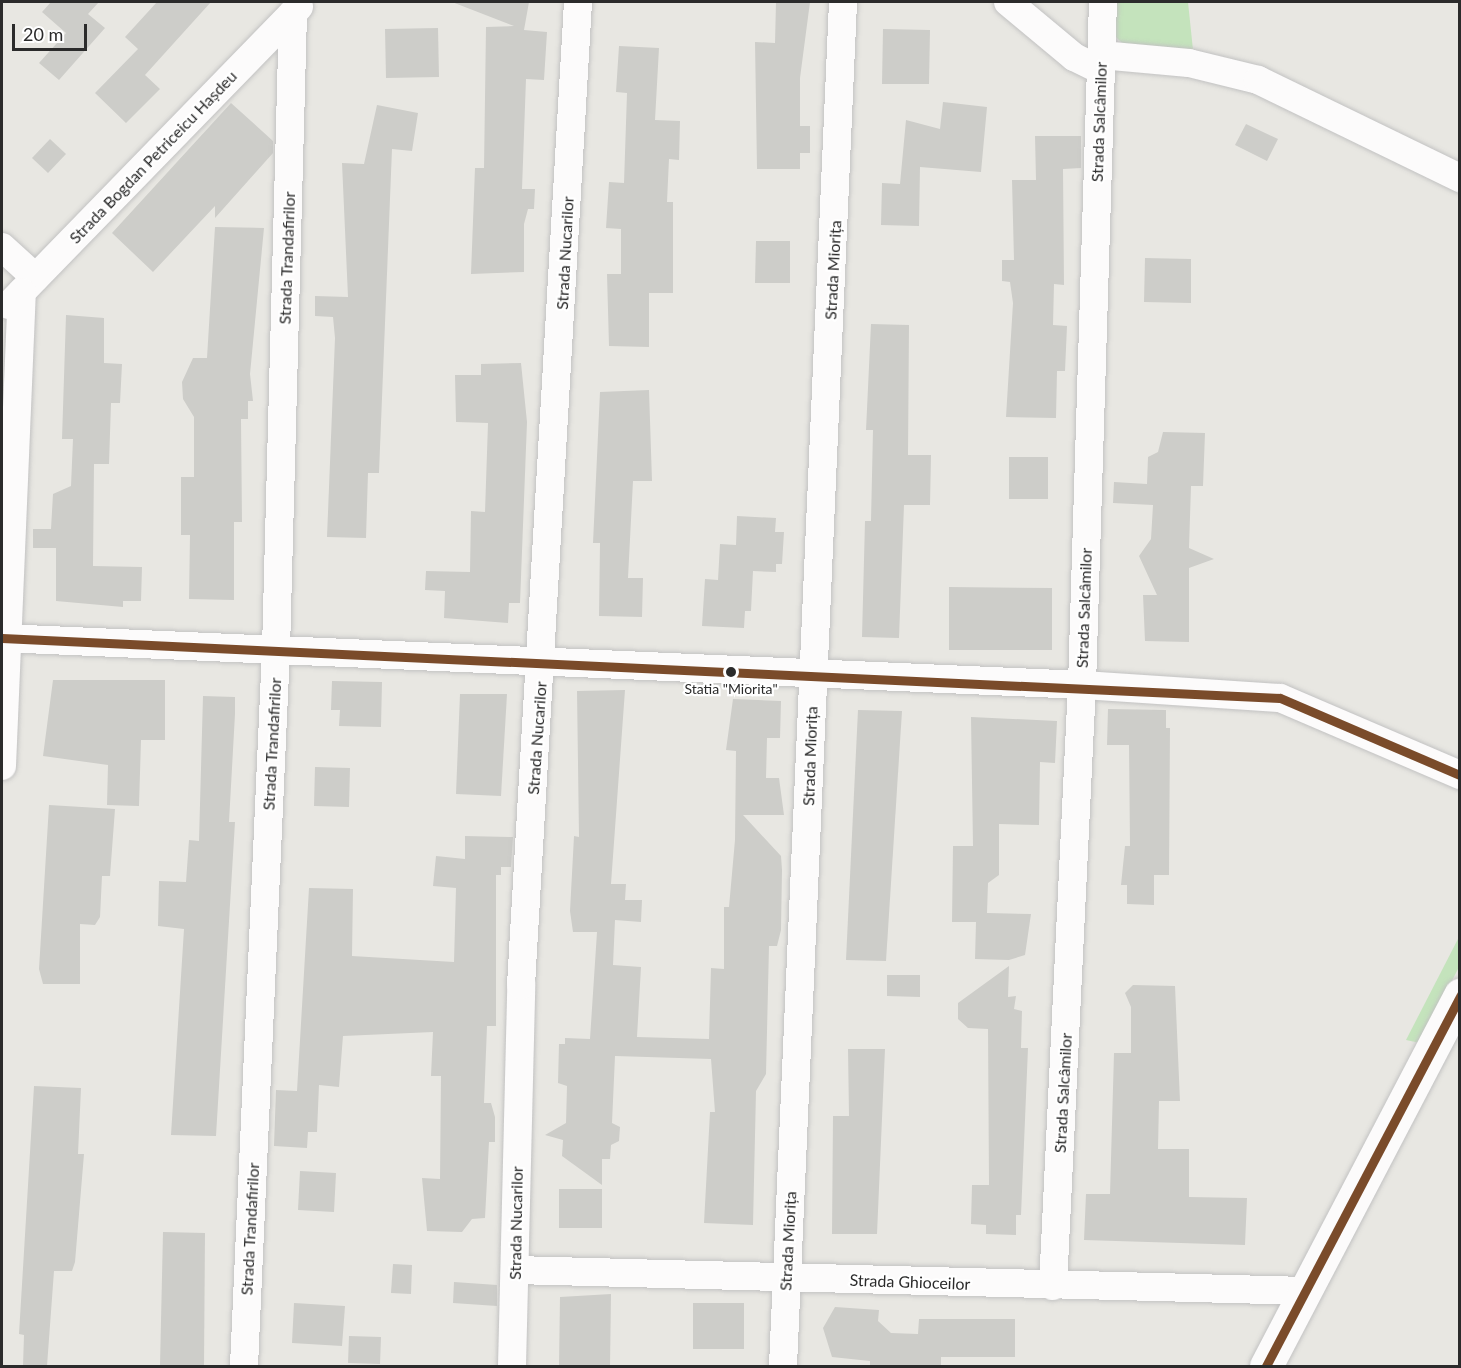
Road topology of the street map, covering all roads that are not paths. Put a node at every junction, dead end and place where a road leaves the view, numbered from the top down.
1 (578, 2) edge
2 (843, 2) edge
3 (1008, 2) edge
4 (1103, 2) edge
5 (299, 7) edge
6 (1101, 62) junction
7 (1460, 178) edge
8 (2, 247) edge
9 (29, 285) junction
10 (2, 313) edge
11 (4, 638) edge
12 (276, 650) junction
13 (542, 662) junction
14 (814, 676) junction
15 (1082, 685) junction
16 (2, 766) edge
17 (1460, 775) edge
18 (1460, 995) edge
19 (515, 1270) junction
20 (786, 1278) junction
21 (1053, 1286) junction
22 (1305, 1292) junction
23 (244, 1366) edge
24 (512, 1366) edge
25 (783, 1366) edge
26 (1266, 1366) edge

1 - 13 street, Strada Nucarilor
2 - 14 street, Strada Miorița
3 - 6 street
4 - 6 street, Strada Salcâmilor
5 - 9 street, Strada Bogdan Petriceicu Hașdeu
5 - 12 street, Strada Trandafirilor
6 - 7 street
6 - 15 street, Strada Salcâmilor
8 - 9 street
9 - 10 street, Strada Bogdan Petriceicu Hașdeu
9 - 11 street
11 - 12 street
11 - 16 street
12 - 13 street
12 - 23 street, Strada Trandafirilor
13 - 14 street
13 - 19 street, Strada Nucarilor
14 - 15 street
14 - 20 street, Strada Miorița
15 - 17 street
15 - 21 street, Strada Salcâmilor
18 - 22 street
19 - 20 street, Strada Ghioceilor
19 - 24 street, Strada Nucarilor
20 - 21 street, Strada Ghioceilor
20 - 25 street, Strada Miorița
21 - 22 street, Strada Ghioceilor
22 - 26 street

